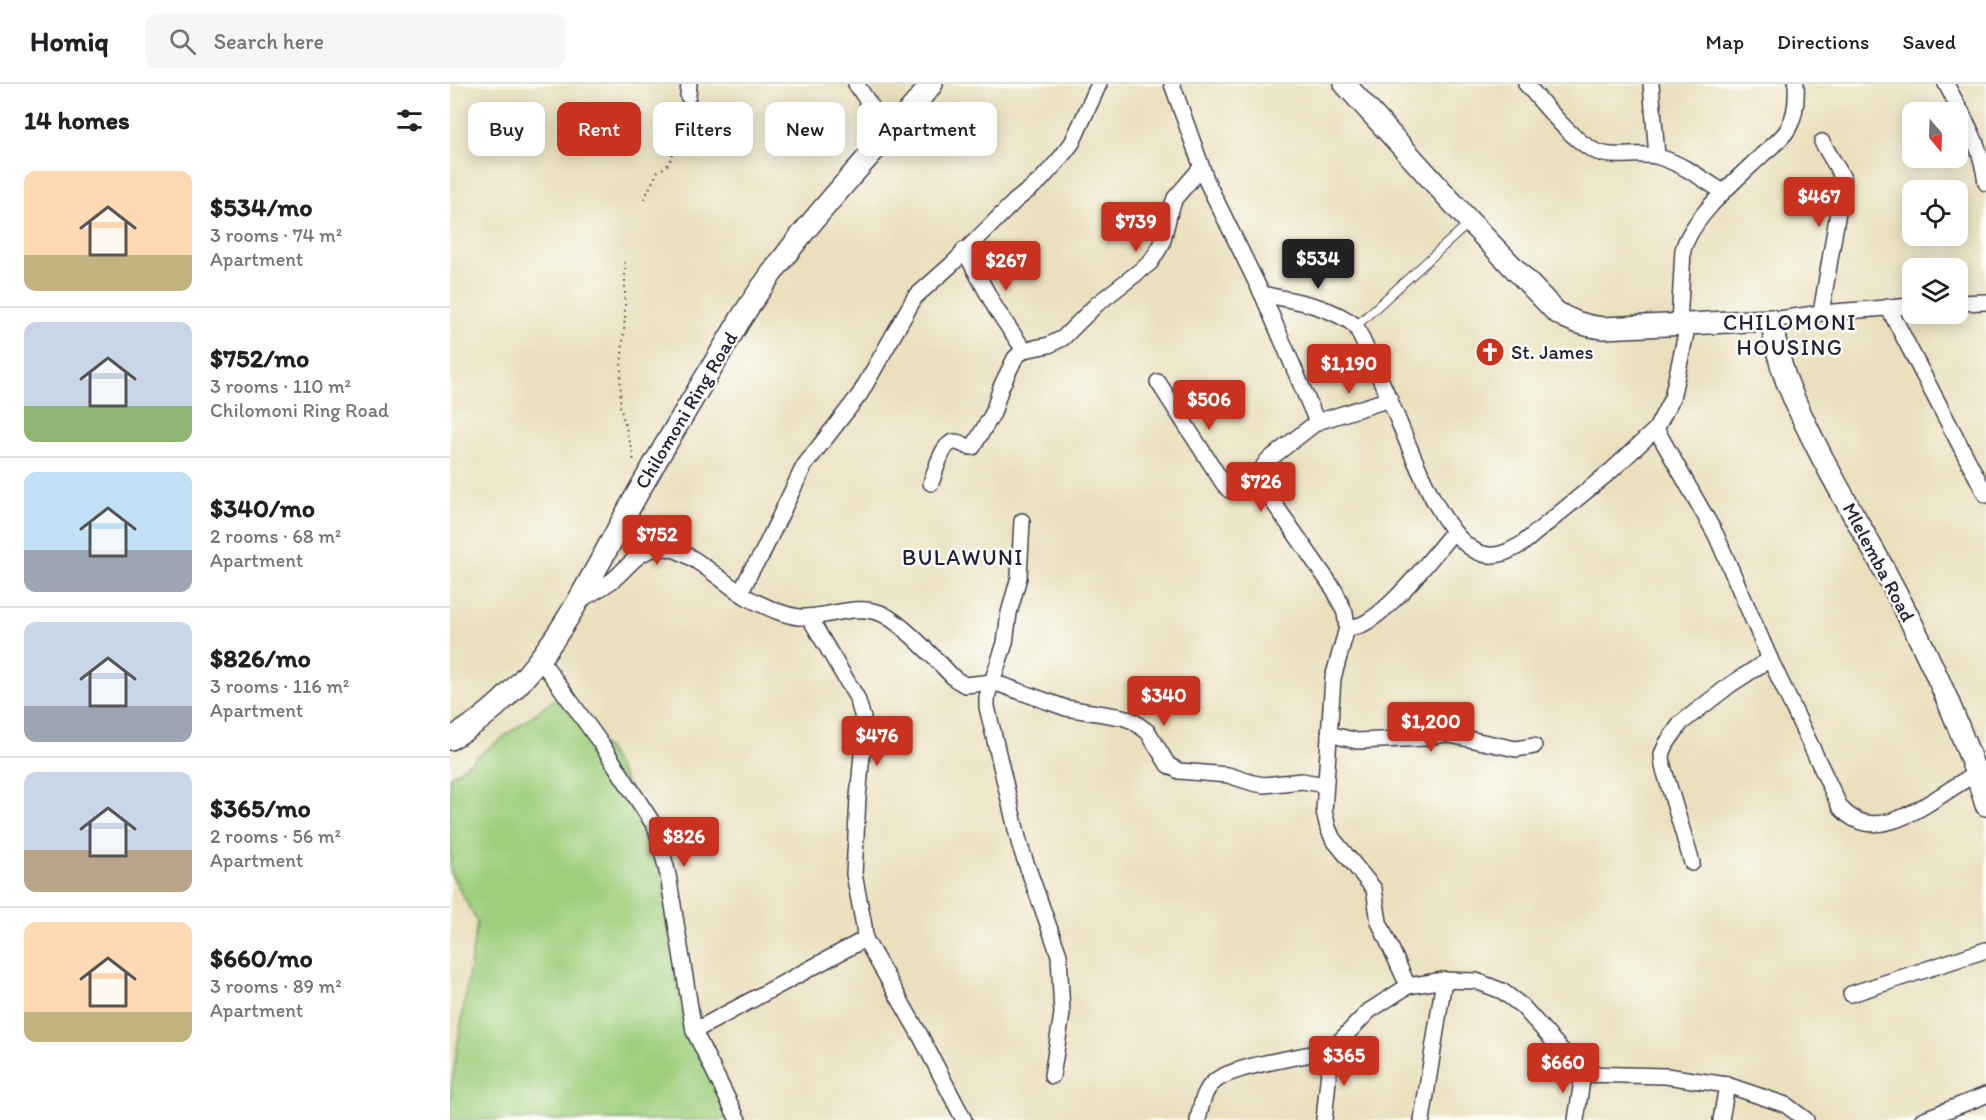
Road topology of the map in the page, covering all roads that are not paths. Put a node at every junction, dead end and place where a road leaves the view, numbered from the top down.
1 (856, 84) edge
2 (932, 84) edge
3 (1099, 84) edge
4 (1172, 84) edge
5 (1345, 84) edge
6 (1526, 84) edge
7 (1651, 84) edge
8 (1796, 84) edge
9 (1946, 84) edge
10 (868, 102) edge
11 (917, 102) edge
12 (1822, 142) dead end
13 (871, 156) edge
14 (1657, 156) junction
15 (1201, 168) junction
16 (1986, 183) edge
17 (1723, 192) junction
18 (1470, 222) junction
19 (964, 250) junction
20 (1262, 294) junction
21 (1986, 302) edge
22 (1968, 303) edge
23 (1902, 306) edge
24 (1888, 307) junction
25 (1821, 313) junction
26 (1771, 320) junction
27 (1683, 324) junction
28 (1356, 326) junction
29 (1024, 350) junction
30 (1158, 382) dead end
31 (1390, 399) junction
32 (1317, 422) junction
33 (1656, 429) junction
34 (1260, 478) junction
35 (931, 483) dead end
36 (1986, 495) edge
37 (1022, 521) dead end
38 (1453, 532) junction
39 (741, 592) junction
40 (578, 601) junction
41 (808, 616) junction
42 (1347, 628) junction
43 (540, 659) junction
44 (1770, 659) junction
45 (993, 682) junction
46 (1329, 734) junction
47 (450, 739) edge
48 (1534, 746) dead end
49 (1981, 771) edge
50 (1325, 785) junction
51 (1986, 805) edge
52 (1692, 863) dead end
53 (865, 939) junction
54 (1986, 950) edge
55 (1444, 980) junction
56 (1408, 986) junction
57 (1851, 994) dead end
58 (694, 1031) junction
59 (1331, 1050) junction
60 (1583, 1074) junction
61 (1052, 1076) dead end
62 (1727, 1085) junction
63 (1986, 1095) edge
64 (738, 1120) edge
65 (964, 1120) edge
66 (1198, 1120) edge
67 (1324, 1120) edge
68 (1422, 1120) edge
69 (1575, 1120) edge
70 (1721, 1120) edge
71 (1806, 1120) edge
72 (1922, 1120) edge

1 - 10 street
2 - 11 street, Chilomoni Ring Road
3 - 19 street
4 - 15 street
5 - 18 street
6 - 14 street
7 - 14 street
8 - 17 street
9 - 16 street
12 - 25 street
13 - 40 street, Chilomoni Ring Road
14 - 17 street
15 - 20 street
15 - 29 street
17 - 27 street
18 - 27 street
18 - 28 lane
19 - 29 street
19 - 39 street
20 - 28 street
20 - 32 street
21 - 22 street
23 - 24 street
24 - 25 street
24 - 36 street
25 - 26 street
26 - 27 street
26 - 49 street, Mlelemba Road
27 - 33 street
28 - 31 street
29 - 35 street
30 - 34 street
31 - 32 street
31 - 38 street
32 - 34 street
33 - 38 street
33 - 44 street
34 - 42 street
37 - 45 street
38 - 42 street
39 - 40 street
39 - 41 street
40 - 43 street, Chilomoni Ring Road
41 - 45 street
41 - 53 street
42 - 46 street
43 - 47 street, Chilomoni Ring Road
43 - 58 street
44 - 49 street
44 - 52 street
45 - 50 street
45 - 61 street
46 - 48 street
46 - 50 street
49 - 51 street, Mlelemba Road
50 - 56 street
53 - 58 street
53 - 65 street
54 - 57 street
55 - 56 street
55 - 60 street
55 - 68 street
56 - 59 street
58 - 64 street
59 - 66 street
59 - 67 street
60 - 62 street
60 - 69 street
62 - 70 street
62 - 71 street
63 - 72 street

